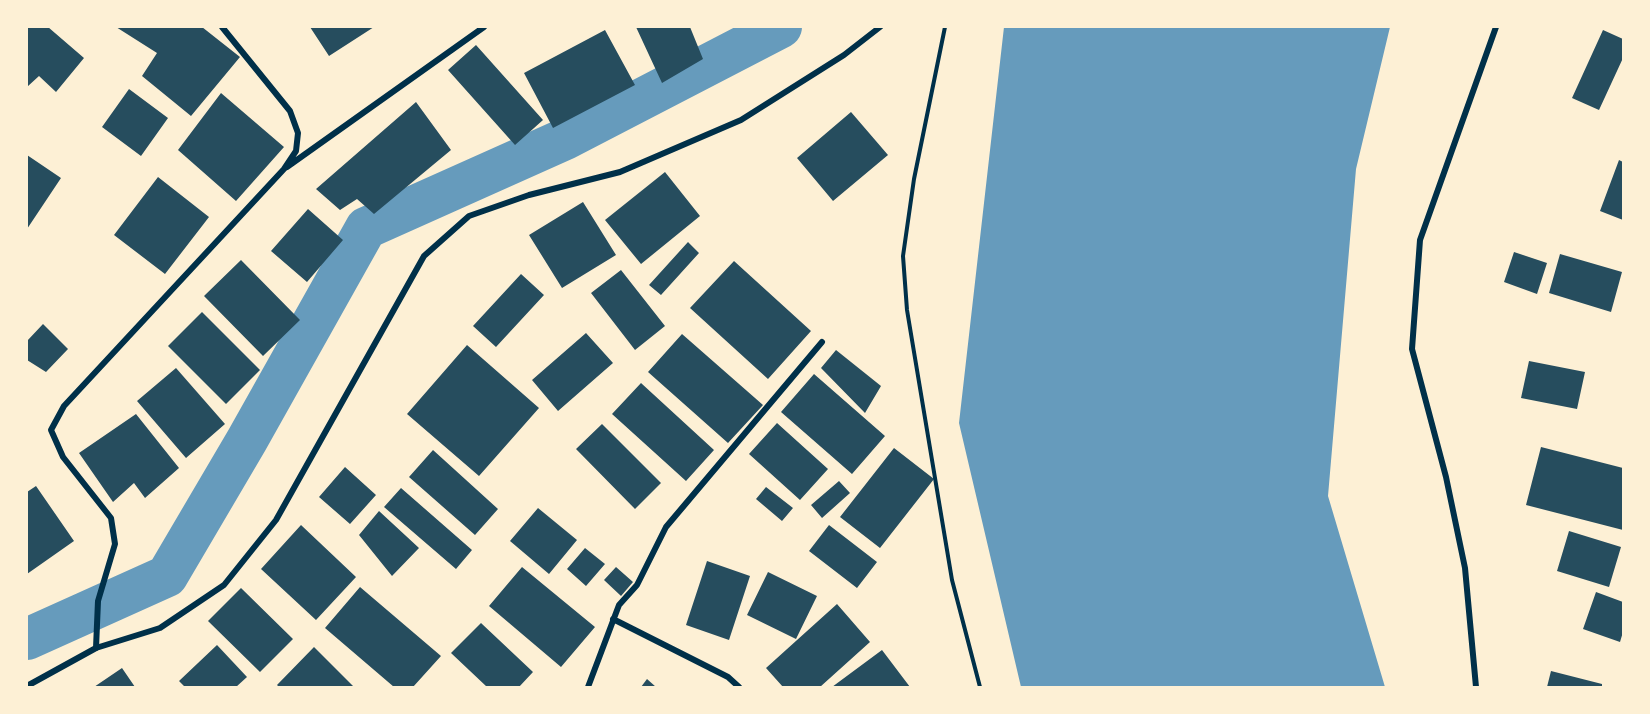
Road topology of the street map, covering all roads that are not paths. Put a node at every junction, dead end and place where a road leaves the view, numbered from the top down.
1 (222, 27) edge
2 (484, 27) edge
3 (880, 27) edge
4 (1496, 27) edge
5 (284, 170) junction
6 (822, 342) dead end
7 (613, 619) junction
8 (96, 648) junction
9 (27, 686) edge
10 (588, 687) edge
11 (739, 687) edge
12 (1476, 687) edge

1 - 5 street
2 - 5 street
3 - 8 street
4 - 12 street
5 - 8 street
6 - 7 street
7 - 10 street
7 - 11 street
8 - 9 street

